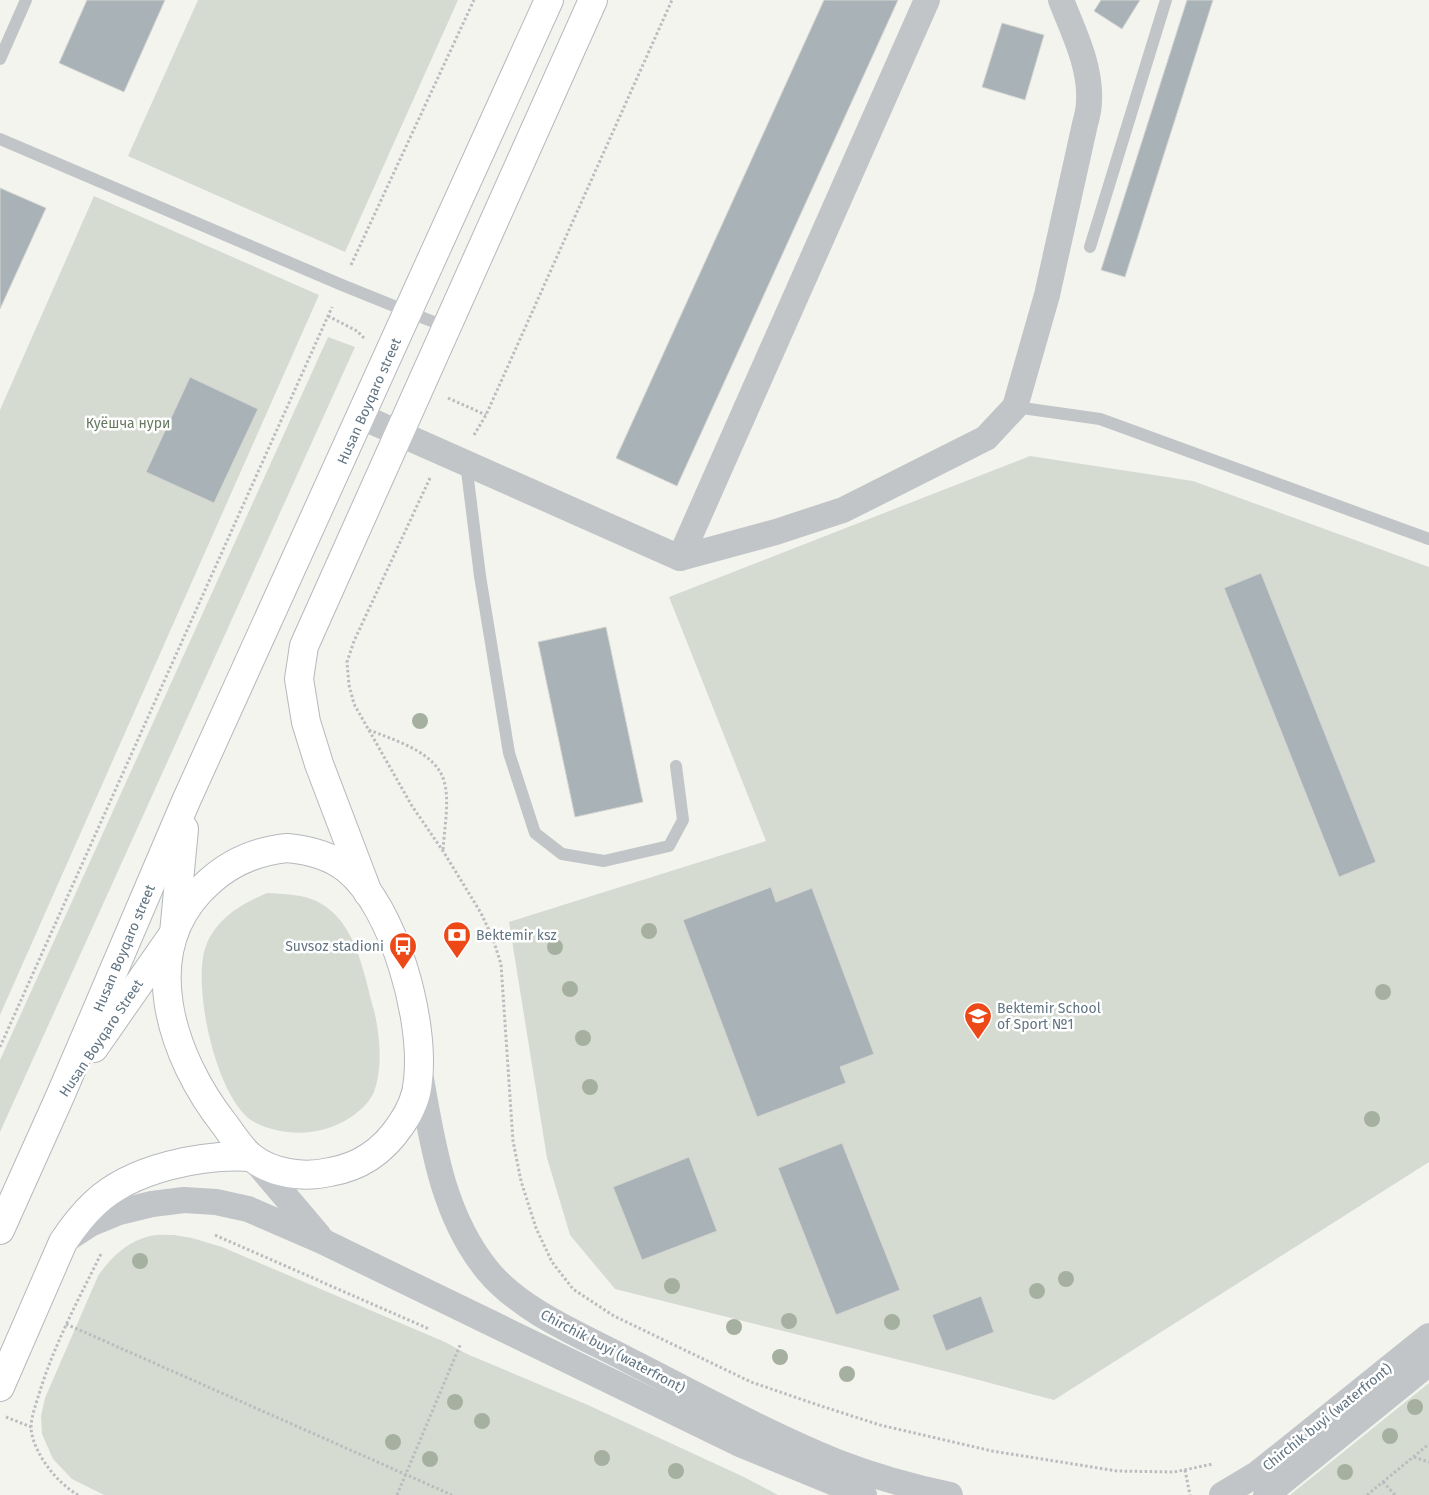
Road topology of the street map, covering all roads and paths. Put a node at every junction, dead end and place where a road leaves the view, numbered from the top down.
1 (26, 0) edge
2 (474, 0) edge
3 (549, 0) edge
4 (593, 0) edge
5 (672, 0) edge
6 (927, 0) edge
7 (1061, 0) edge
8 (1166, 0) edge
9 (0, 59) edge
10 (0, 139) edge
11 (1090, 247) dead end
12 (342, 285) junction
13 (409, 311) junction
14 (446, 327) junction
15 (420, 386) junction
16 (1015, 407) junction
17 (486, 415) junction
18 (362, 417) junction
19 (399, 433) junction
20 (456, 458) junction
21 (1429, 539) edge
22 (680, 558) junction
23 (368, 729) junction
24 (676, 766) dead end
25 (186, 802) junction
26 (443, 851) junction
27 (368, 893) junction
28 (174, 933) junction
29 (0, 1047) edge
30 (419, 1067) junction
31 (61, 1094) junction
32 (251, 1157) junction
33 (0, 1230) edge
34 (208, 1232) dead end
35 (322, 1241) junction
36 (63, 1242) junction
37 (106, 1248) dead end
38 (66, 1324) junction
39 (434, 1332) dead end
40 (1429, 1336) edge
41 (470, 1347) dead end
42 (1429, 1363) edge
43 (0, 1386) edge
44 (0, 1414) edge
45 (31, 1428) junction
46 (1429, 1444) edge
47 (1414, 1457) junction
48 (1429, 1462) edge
49 (1216, 1463) dead end
50 (1186, 1470) junction
51 (405, 1475) junction
52 (1383, 1482) junction
53 (78, 1495) edge
54 (397, 1495) edge
55 (452, 1495) edge
56 (864, 1495) edge
57 (950, 1495) edge
58 (1190, 1495) edge
59 (1222, 1495) edge
60 (1266, 1495) edge
61 (1366, 1495) edge
62 (1394, 1495) edge

1 - 9 lane
2 - 12 path
3 - 13 main road, Husan Boyqaro street
4 - 14 main road
5 - 17 path
6 - 22 street
7 - 16 street
8 - 11 lane
10 - 12 lane
12 - 13 lane
12 - 29 path
13 - 14 lane
13 - 18 main road, Husan Boyqaro street
14 - 15 main road
15 - 17 path
15 - 19 main road
16 - 21 lane
16 - 22 street
17 - 20 path
18 - 19 street
18 - 25 main road, Husan Boyqaro street
19 - 20 street
19 - 27 main road, Husan Boyqaro Street
20 - 22 street
20 - 23 path
20 - 24 lane
23 - 26 path
23 - 26 path
25 - 28 main road, Husan Boyqaro street
25 - 31 main road, Husan Boyqaro street
26 - 50 path
27 - 28 main road, Husan Boyqaro Street
27 - 30 main road, Husan Boyqaro Street
28 - 31 main road, Husan Boyqaro Street
28 - 32 main road, Husan Boyqaro Street
30 - 32 main road, Husan Boyqaro Street
30 - 57 street, Chirchik buyi (waterfront)
31 - 33 main road, Husan Boyqaro Street
32 - 35 street, Chirchik buyi (waterfront)
32 - 36 main road, Husan Boyqaro Street
34 - 39 path
35 - 36 street, Chirchik buyi (waterfront)
35 - 56 street, Chirchik buyi (waterfront)
36 - 43 main road, Husan Boyqaro Street
37 - 38 path
38 - 45 path
38 - 51 path
40 - 59 street, Chirchik buyi (waterfront)
41 - 51 path
42 - 60 street, Chirchik buyi (waterfront)
44 - 45 path
45 - 53 path
46 - 47 path
47 - 48 path
47 - 52 path
49 - 50 path
50 - 58 path
51 - 54 path
51 - 55 path
52 - 61 path
52 - 62 path

